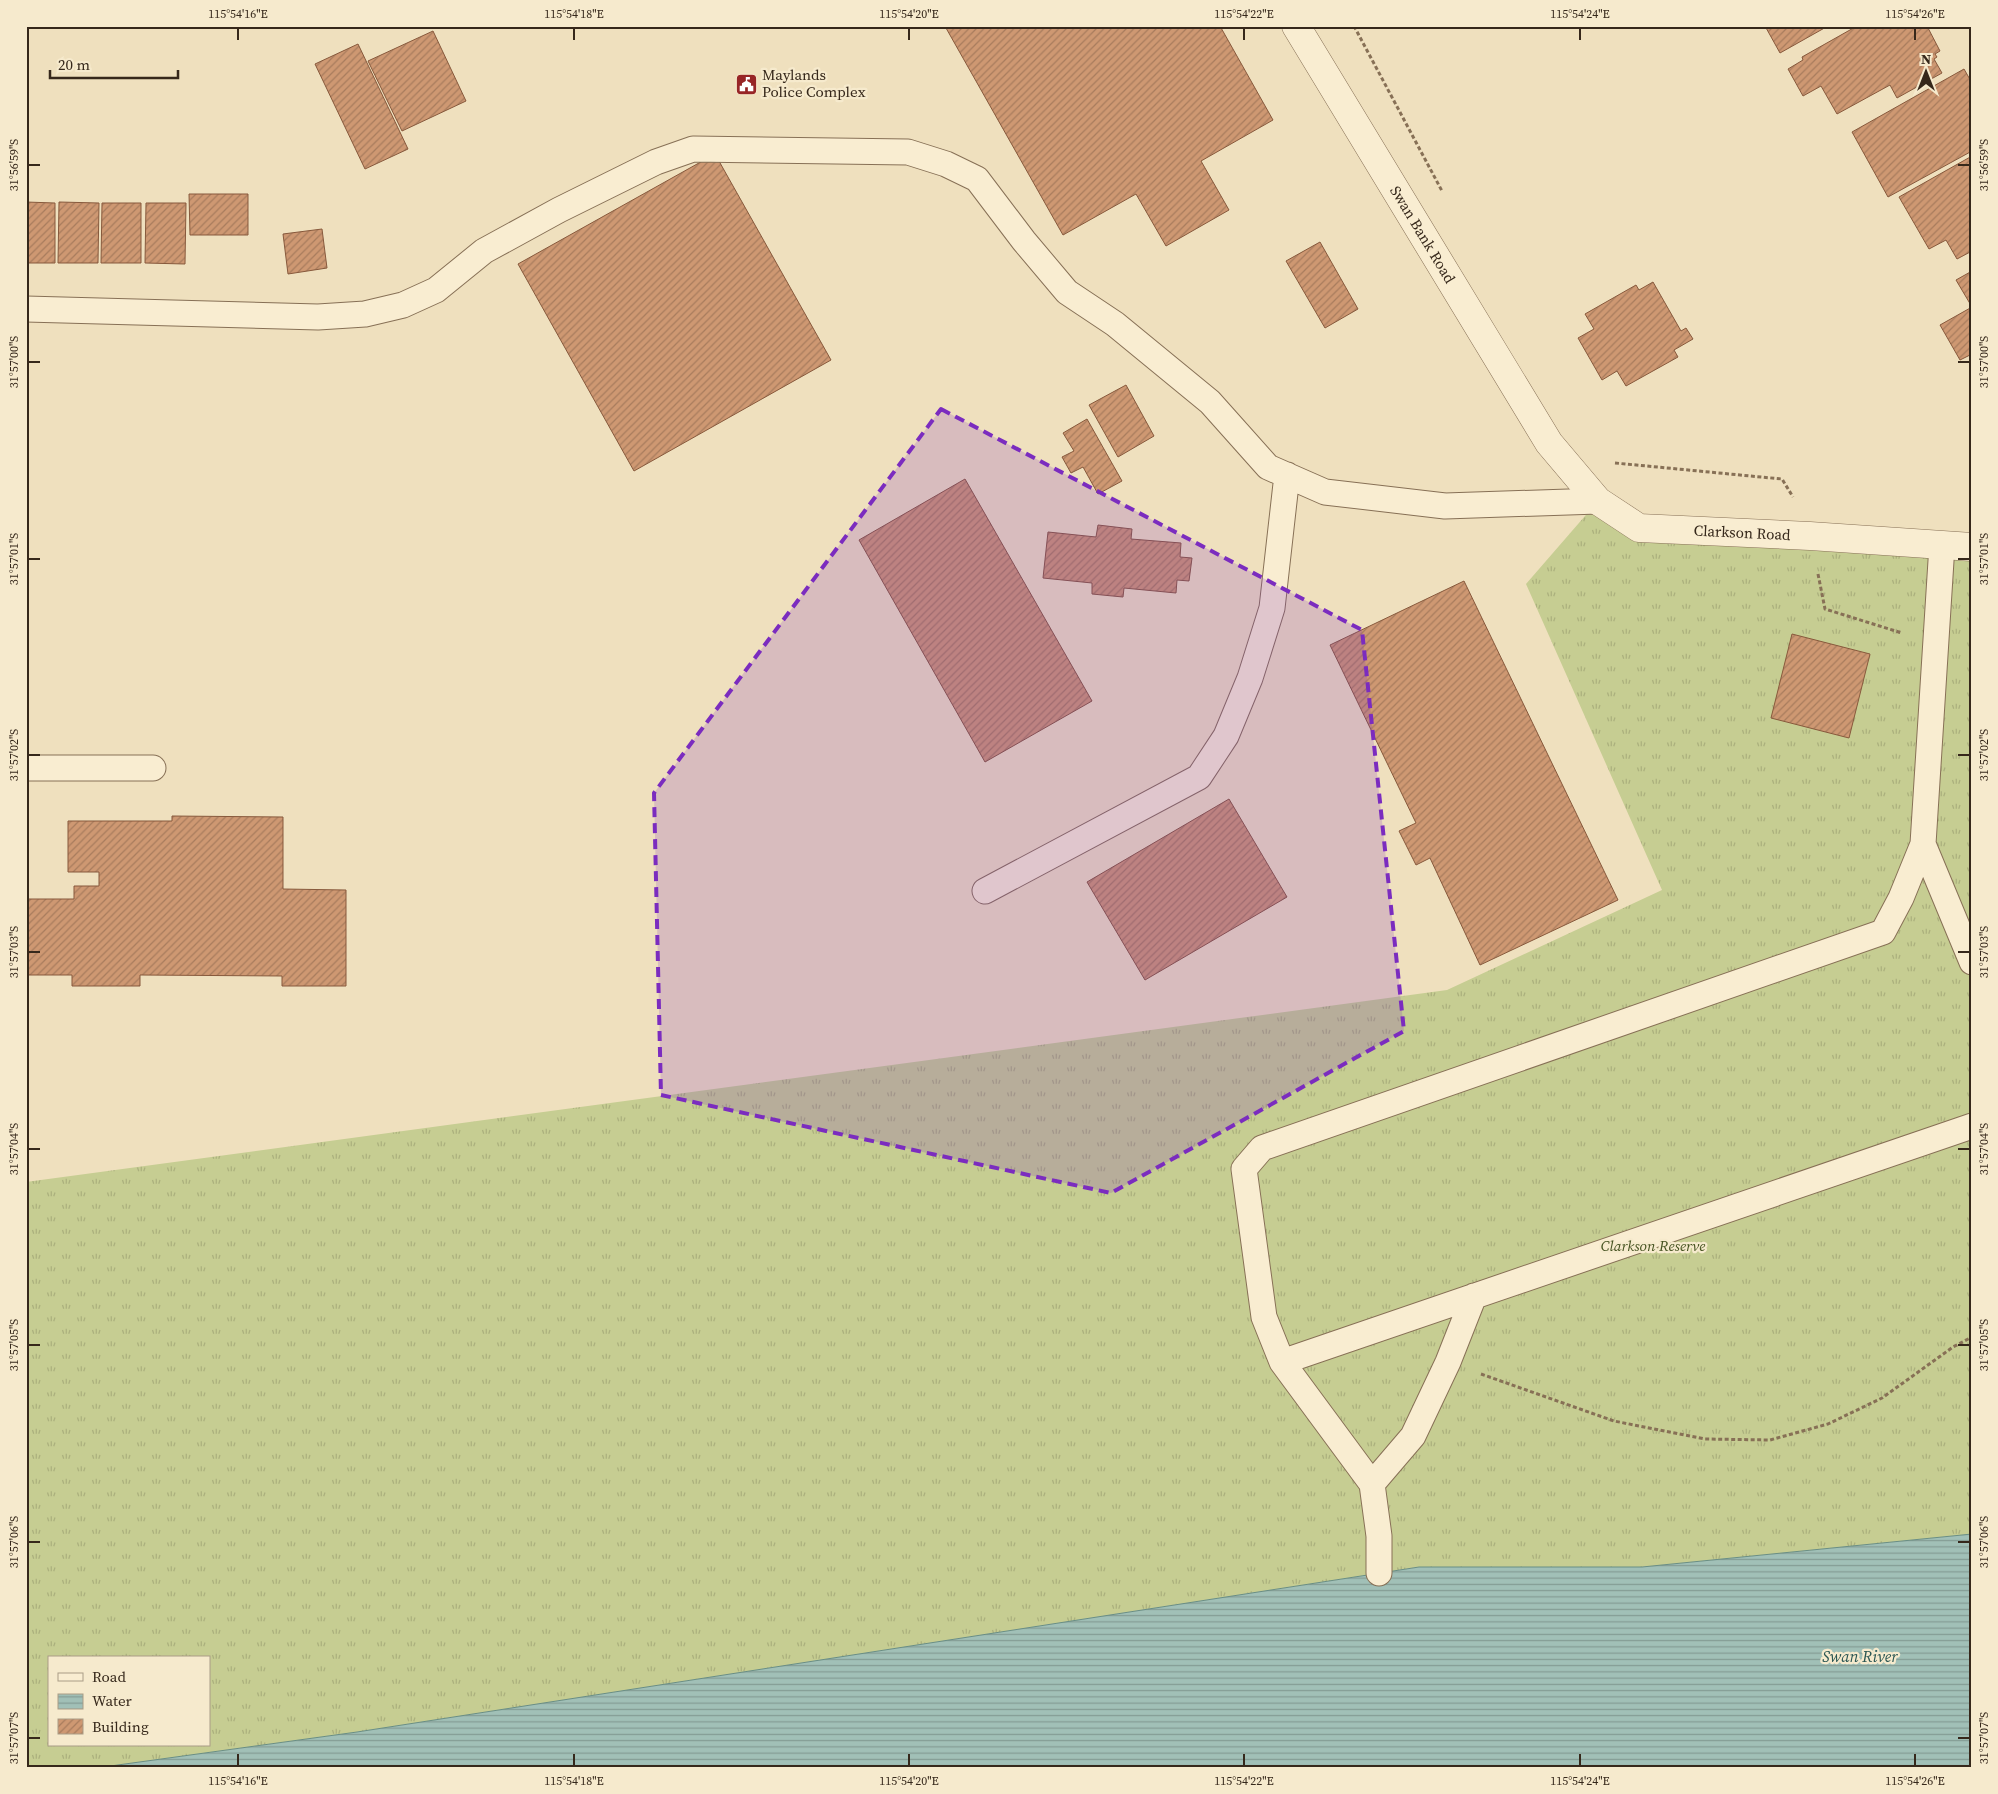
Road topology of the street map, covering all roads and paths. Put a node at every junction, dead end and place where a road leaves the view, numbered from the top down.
1 (1296, 26) edge
2 (1354, 26) edge
3 (1442, 192) dead end
4 (26, 309) edge
5 (1549, 442) joint
6 (1611, 463) dead end
7 (1287, 475) junction
8 (1598, 501) junction
9 (1810, 536) junction
10 (1942, 545) junction
11 (1972, 547) edge
12 (1937, 634) junction
13 (26, 768) edge
14 (153, 768) dead end
15 (1923, 844) junction
16 (985, 891) dead end
17 (1972, 962) edge
18 (1972, 1126) edge
19 (1474, 1296) junction
20 (1972, 1338) edge
21 (1282, 1362) junction
22 (1448, 1362) junction
23 (1372, 1484) junction
24 (1379, 1572) dead end

1 - 5 street, Swan Bank Road
2 - 3 path
4 - 7 lane
5 - 8 street, Clarkson Road
6 - 9 path
7 - 8 lane
7 - 16 lane
8 - 9 street, Clarkson Road
9 - 10 street, Clarkson Road
9 - 12 path
10 - 11 street, Clarkson Road
10 - 12 lane
12 - 15 lane
13 - 14 lane
15 - 17 lane
15 - 21 lane
18 - 19 lane
19 - 21 lane
19 - 22 lane
20 - 22 path
21 - 23 lane
22 - 23 lane
23 - 24 lane

